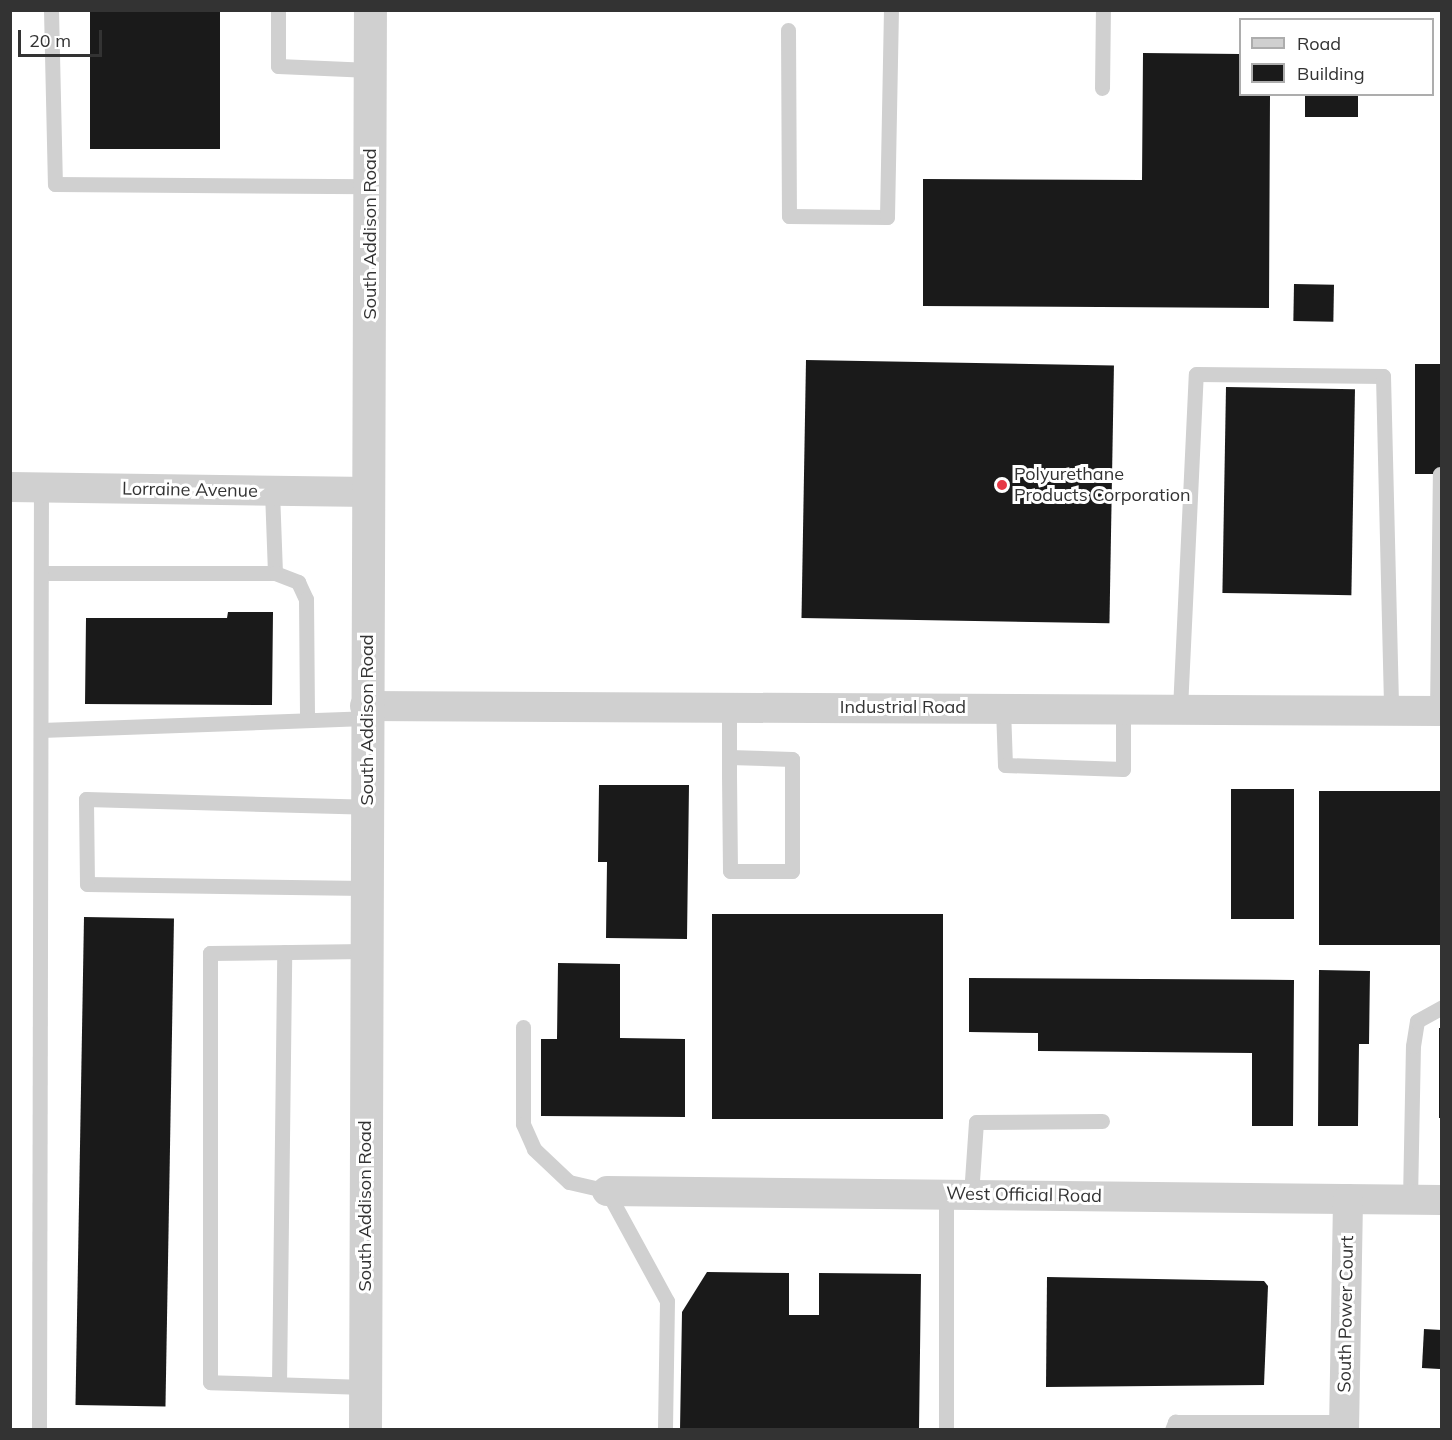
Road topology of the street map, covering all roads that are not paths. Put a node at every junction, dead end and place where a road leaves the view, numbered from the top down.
1 (51, 10) edge
2 (278, 10) edge
3 (370, 10) edge
4 (891, 10) edge
5 (1103, 10) edge
6 (788, 30) dead end
7 (370, 70) junction
8 (1102, 88) dead end
9 (369, 186) junction
10 (1440, 474) dead end
11 (10, 487) edge
12 (41, 488) junction
13 (272, 491) junction
14 (370, 492) junction
15 (41, 573) junction
16 (275, 573) junction
17 (729, 706) junction
18 (1004, 708) junction
19 (1123, 708) junction
20 (1180, 709) junction
21 (1391, 710) junction
22 (1439, 711) edge
23 (365, 712) junction
24 (307, 720) junction
25 (41, 729) junction
26 (729, 757) junction
27 (367, 807) junction
28 (365, 888) junction
29 (365, 951) junction
30 (284, 952) junction
31 (1442, 1007) edge
32 (523, 1027) dead end
33 (1102, 1121) dead end
34 (607, 1191) junction
35 (959, 1195) junction
36 (1348, 1199) junction
37 (1410, 1200) junction
38 (1442, 1200) edge
39 (279, 1384) junction
40 (364, 1387) junction
41 (1344, 1426) edge
42 (39, 1430) edge
43 (364, 1430) edge
44 (665, 1430) edge
45 (946, 1430) edge
46 (1172, 1430) edge

1 - 9 lane
2 - 7 lane
3 - 7 street, South Addison Road
4 - 6 lane
5 - 8 lane
7 - 9 street, South Addison Road
9 - 14 street, South Addison Road
10 - 22 lane
11 - 12 street, Lorraine Avenue
12 - 13 street, Lorraine Avenue
12 - 15 lane
13 - 14 street, Lorraine Avenue
13 - 16 lane
14 - 23 street, South Addison Road
15 - 16 lane
15 - 25 lane
16 - 24 lane
17 - 18 street, Industrial Road
17 - 23 street, Industrial Road
17 - 26 lane
18 - 19 street, Industrial Road
18 - 19 lane
19 - 20 street, Industrial Road
20 - 21 street, Industrial Road
20 - 21 lane
21 - 22 street, Industrial Road
23 - 24 lane
23 - 27 street, South Addison Road
24 - 25 lane
25 - 42 lane
26 - 26 lane
27 - 28 street, South Addison Road
27 - 28 lane
28 - 29 street, South Addison Road
29 - 30 lane
29 - 40 street, South Addison Road
30 - 39 lane
30 - 39 lane
31 - 37 lane
32 - 34 lane
33 - 35 lane
34 - 35 street, West Official Road
34 - 44 lane
35 - 36 street, West Official Road
35 - 45 lane
36 - 37 street, West Official Road
36 - 41 street, South Power Court
37 - 38 street, West Official Road
39 - 40 lane
40 - 43 street, South Addison Road
41 - 46 lane

